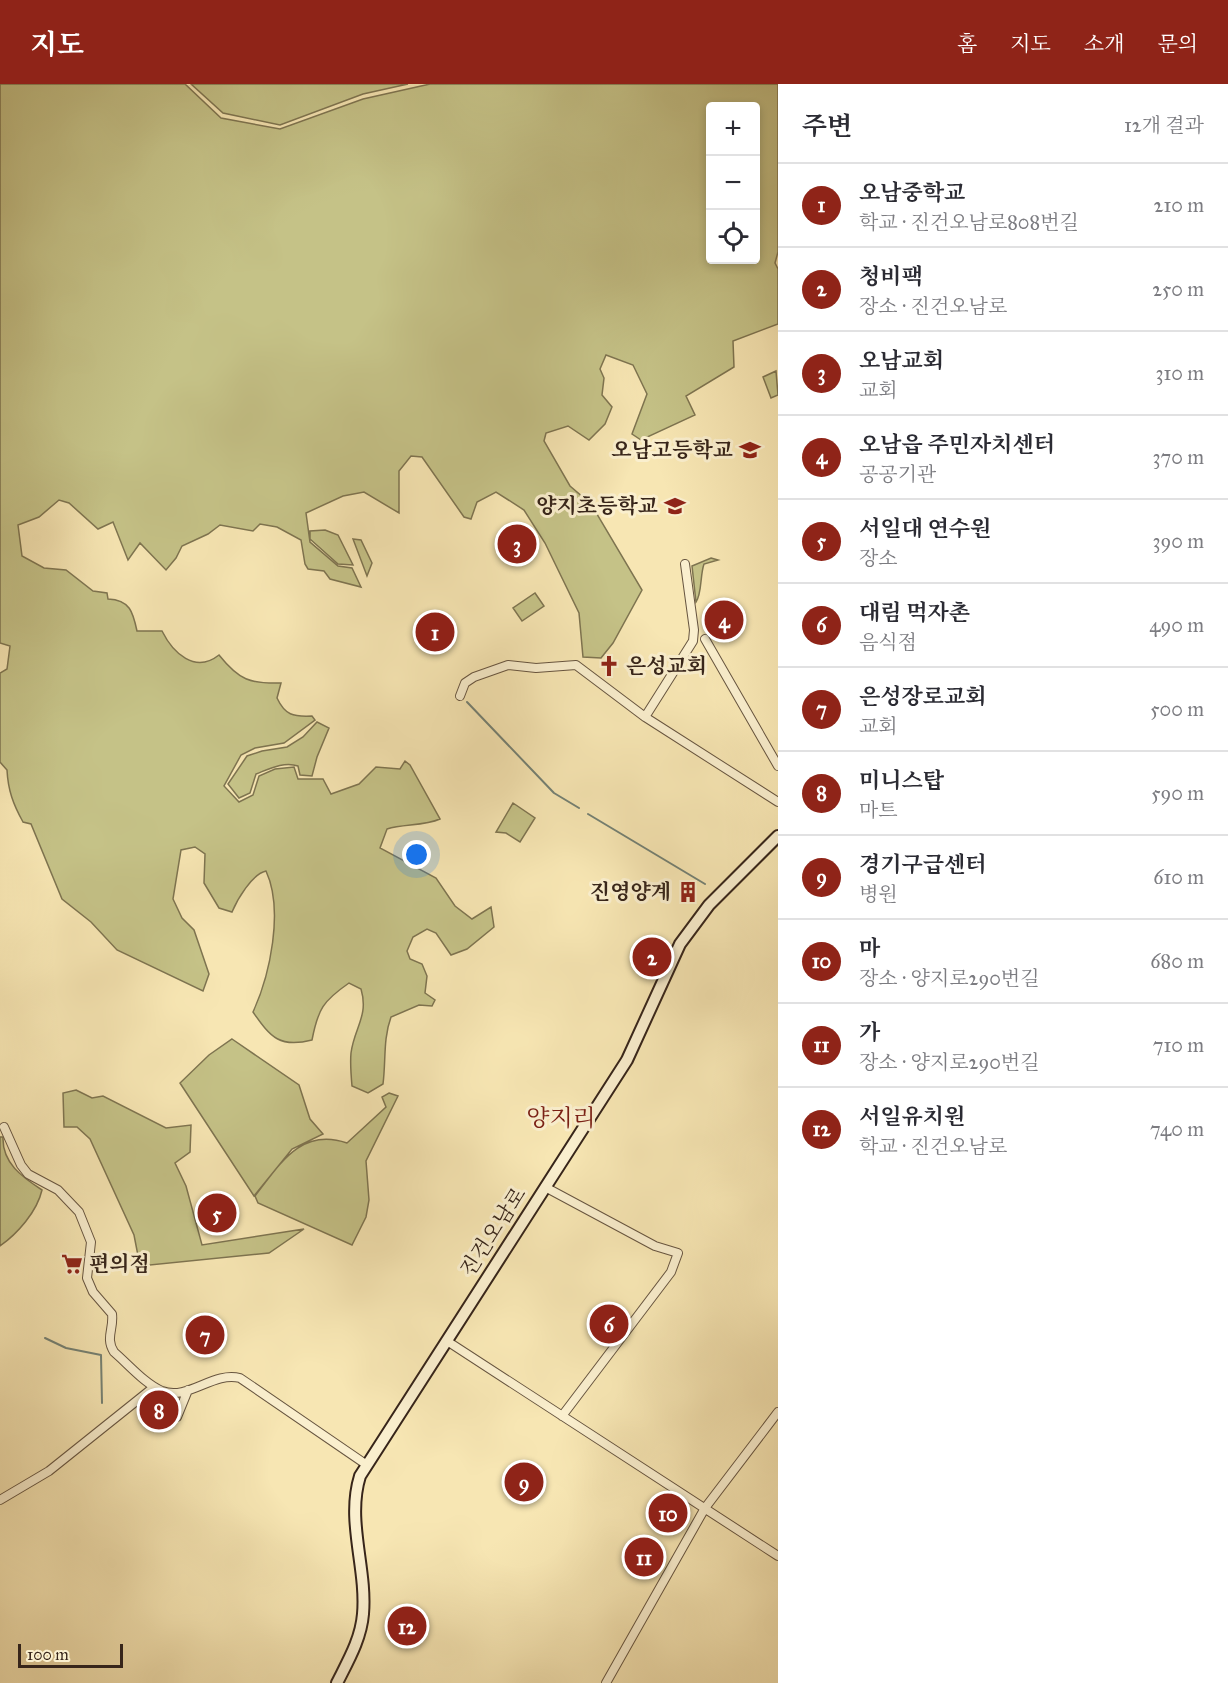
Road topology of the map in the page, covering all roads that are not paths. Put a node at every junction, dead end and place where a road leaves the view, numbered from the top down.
1 (685, 564) dead end
2 (705, 639) dead end
3 (460, 696) dead end
4 (645, 717) junction
5 (778, 766) edge
6 (778, 802) edge
7 (778, 836) edge
8 (4, 1127) dead end
9 (545, 1187) junction
10 (447, 1341) junction
11 (154, 1387) junction
12 (188, 1390) junction
13 (778, 1412) edge
14 (562, 1416) junction
15 (177, 1417) dead end
16 (367, 1465) junction
17 (0, 1500) edge
18 (705, 1508) junction
19 (778, 1556) edge
20 (337, 1683) edge
21 (606, 1683) edge

1 - 4 street
2 - 5 street
3 - 4 street
4 - 6 street
7 - 9 main road, 진건오남로
8 - 11 street
9 - 10 main road, 진건오남로
9 - 14 street
10 - 14 street
10 - 16 main road, 진건오남로
11 - 12 street
11 - 17 street
12 - 15 street
12 - 16 street
13 - 18 street
14 - 18 street
16 - 20 main road, 진건오남로
18 - 19 street
18 - 21 street

